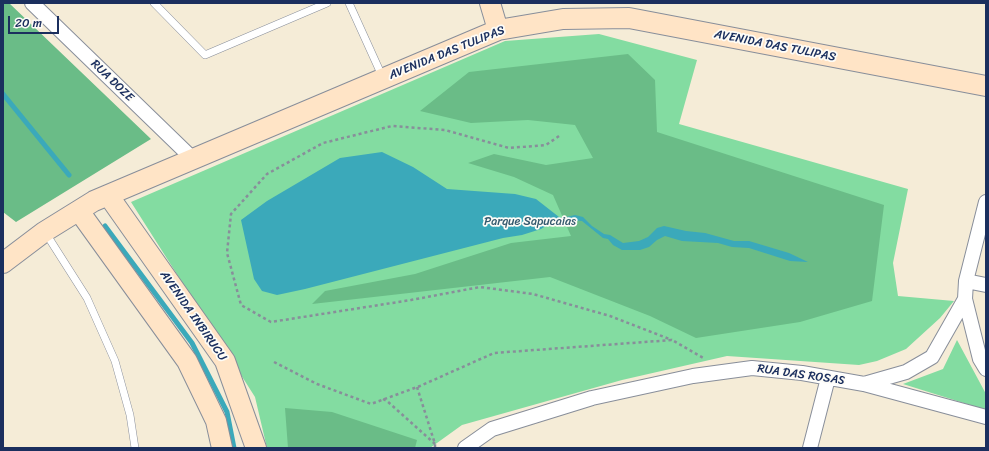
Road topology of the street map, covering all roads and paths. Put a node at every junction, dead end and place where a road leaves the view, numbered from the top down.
1 (32, 3) edge
2 (154, 3) edge
3 (323, 3) edge
4 (349, 3) edge
5 (490, 3) edge
6 (498, 30) junction
7 (384, 78) junction
8 (986, 86) edge
9 (559, 136) dead end
10 (193, 159) junction
11 (93, 202) junction
12 (986, 202) edge
13 (44, 232) junction
14 (3, 263) edge
15 (966, 281) junction
16 (986, 286) edge
17 (965, 299) junction
18 (672, 340) junction
19 (274, 362) dead end
20 (986, 369) edge
21 (728, 372) junction
22 (828, 378) junction
23 (864, 384) junction
24 (417, 387) junction
25 (383, 399) junction
26 (986, 417) edge
27 (435, 446) edge
28 (135, 448) edge
29 (222, 448) edge
30 (256, 448) edge
31 (464, 448) edge
32 (810, 448) edge

1 - 10 street, RUA DOZE
2 - 3 lane
4 - 7 lane
5 - 6 street
6 - 7 street, AVENIDA DAS TULIPAS
6 - 8 street, AVENIDA DAS TULIPAS
7 - 10 street, AVENIDA DAS TULIPAS
9 - 18 path
10 - 11 street, AVENIDA DAS TULIPAS
11 - 13 street, AVENIDA DAS TULIPAS
11 - 29 street
11 - 30 street, AVENIDA INBIRUCU
12 - 15 street, RUA DAS ROSAS
13 - 14 street, AVENIDA DAS TULIPAS
13 - 28 lane
15 - 16 street
15 - 17 street, RUA DAS ROSAS
17 - 20 street
17 - 23 street, RUA DAS ROSAS
18 - 21 path
18 - 24 path
19 - 25 path
21 - 22 street, RUA DAS ROSAS
21 - 31 street, RUA DAS ROSAS
22 - 23 street, RUA DAS ROSAS
22 - 32 street
23 - 26 street
24 - 25 path
24 - 27 path
25 - 27 path

